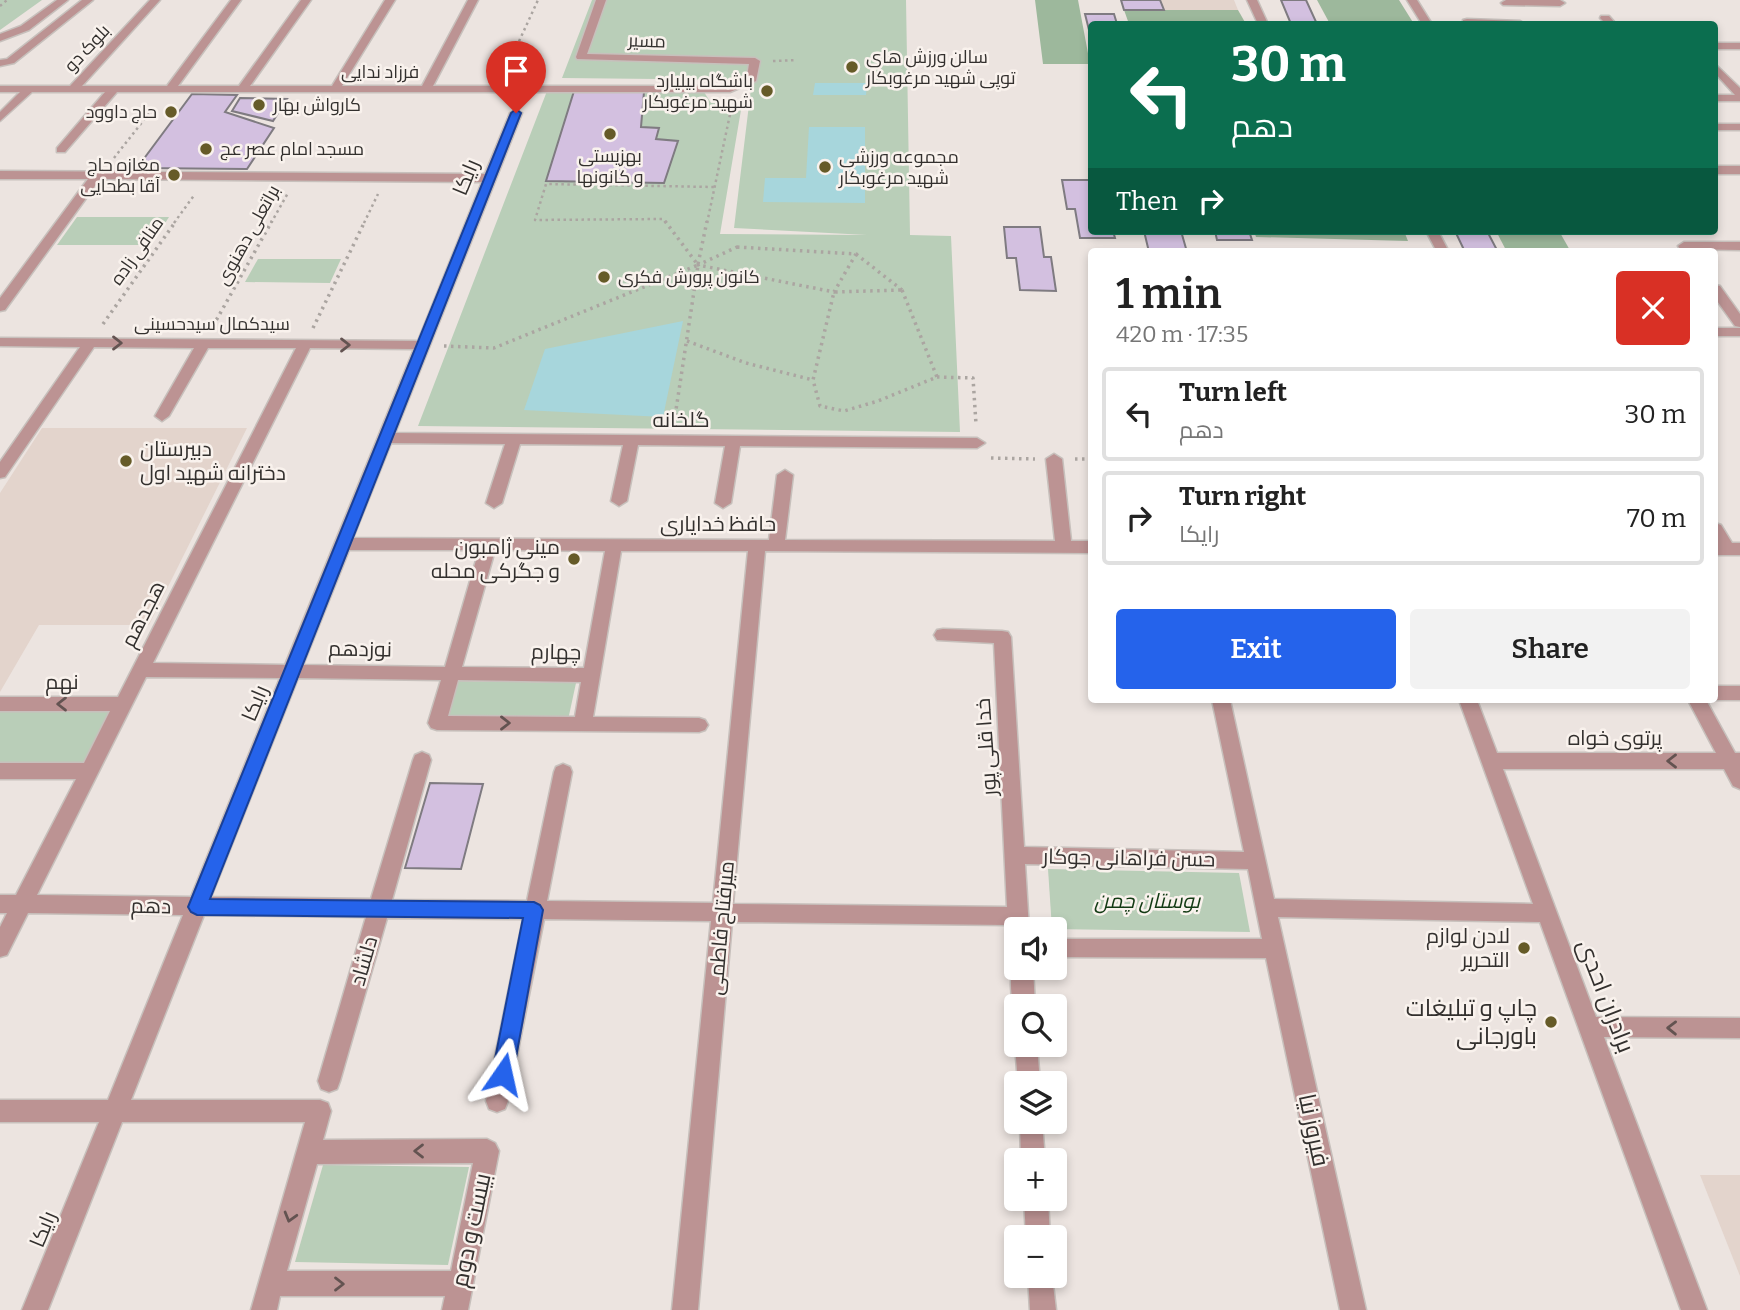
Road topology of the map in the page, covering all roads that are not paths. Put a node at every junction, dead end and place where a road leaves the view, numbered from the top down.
1 (63, 0) edge
2 (88, 0) edge
3 (155, 0) edge
4 (236, 0) edge
5 (306, 0) edge
6 (390, 0) edge
7 (473, 0) edge
8 (601, 0) edge
9 (1252, 0) edge
10 (1412, 0) edge
11 (1504, 2) edge
12 (1560, 3) dead end
13 (1262, 21) edge
14 (1425, 21) edge
15 (1519, 21) edge
16 (25, 28) junction
17 (0, 38) edge
18 (1718, 46) edge
19 (1740, 46) edge
20 (0, 49) edge
21 (5, 62) edge
22 (1718, 69) edge
23 (1734, 82) edge
24 (0, 88) edge
25 (29, 89) junction
26 (73, 89) junction
27 (114, 89) junction
28 (170, 89) junction
29 (242, 89) junction
30 (335, 89) junction
31 (426, 89) junction
32 (730, 89) joint
33 (1740, 96) edge
34 (1718, 98) edge
35 (516, 113) dead end
36 (0, 118) edge
37 (1718, 127) edge
38 (1740, 127) edge
39 (61, 150) dead end
40 (1718, 170) edge
41 (1740, 170) edge
42 (0, 175) edge
43 (99, 175) junction
44 (490, 178) junction
45 (1683, 246) edge
46 (1740, 246) edge
47 (1718, 293) edge
48 (0, 306) edge
49 (1740, 323) edge
50 (1740, 331) edge
51 (1718, 332) edge
52 (0, 342) edge
53 (90, 343) junction
54 (203, 344) junction
55 (305, 344) junction
56 (423, 345) junction
57 (162, 416) dead end
58 (386, 438) junction
59 (514, 439) junction
60 (632, 440) junction
61 (733, 441) junction
62 (977, 443) road end
63 (1054, 459) road end
64 (0, 473) edge
65 (785, 475) dead end
66 (619, 500) dead end
67 (494, 503) dead end
68 (723, 503) dead end
69 (343, 544) junction
70 (489, 544) junction
71 (614, 545) junction
72 (767, 545) junction
73 (1064, 547) junction
74 (1088, 547) edge
75 (943, 635) dead end
76 (141, 670) junction
77 (292, 671) junction
78 (452, 673) junction
79 (592, 675) junction
80 (1718, 693) edge
81 (1740, 693) edge
82 (1222, 703) edge
83 (1469, 703) edge
84 (1700, 703) edge
85 (0, 704) edge
86 (123, 704) junction
87 (583, 724) junction
88 (699, 725) dead end
89 (422, 760) dead end
90 (1491, 761) junction
91 (1735, 761) edge
92 (0, 771) edge
93 (89, 771) junction
94 (563, 772) dead end
95 (1740, 781) edge
96 (1015, 855) junction
97 (1256, 861) junction
98 (0, 904) edge
99 (22, 905) junction
100 (197, 907) junction
101 (379, 908) junction
102 (1266, 908) junction
103 (534, 910) junction
104 (723, 912) junction
105 (1547, 913) junction
106 (1019, 917) edge
107 (1004, 922) edge
108 (0, 948) edge
109 (1067, 948) edge
110 (1275, 949) junction
111 (1590, 1027) junction
112 (1740, 1028) edge
113 (329, 1081) dead end
114 (497, 1101) dead end
115 (0, 1111) edge
116 (116, 1111) junction
117 (309, 1152) junction
118 (460, 1283) junction
119 (271, 1284) junction
120 (1041, 1288) edge
121 (35, 1310) edge
122 (264, 1310) edge
123 (455, 1310) edge
124 (685, 1310) edge
125 (1042, 1310) edge
126 (1353, 1310) edge
127 (1694, 1310) edge

1 - 16 street
2 - 21 street
3 - 26 street, بلوک دو
4 - 28 street
5 - 29 street
6 - 30 street
7 - 31 street
8 - 32 street, مسیر
9 - 13 street
10 - 14 street
11 - 12 street
11 - 15 street
16 - 17 street
16 - 20 street
18 - 19 street
22 - 23 street
23 - 33 street
24 - 25 street, فرزاد ندایی
25 - 26 street, فرزاد ندایی
25 - 36 street
26 - 27 street, فرزاد ندایی
27 - 28 street, فرزاد ندایی
27 - 39 street
28 - 29 street, فرزاد ندایی
29 - 30 street, فرزاد ندایی
30 - 31 street, فرزاد ندایی
31 - 32 street, فرزاد ندایی
33 - 34 street
35 - 44 street, رایکا
37 - 38 street
40 - 41 street
42 - 43 street
43 - 44 street
43 - 48 street
44 - 56 street, رایکا
45 - 46 street
47 - 49 street
50 - 51 street
52 - 53 street, سیدکمال سیدحسینی
53 -> 54 street, سیدکمال سیدحسینی
53 - 64 street
54 - 55 street, سیدکمال سیدحسینی
54 - 57 street
55 -> 56 street, سیدکمال سیدحسینی
55 - 76 street, هجدهم
56 - 58 street, رایکا
58 - 59 street, گلخانه
58 - 69 street, رایکا
59 - 60 street, گلخانه
59 - 67 street
60 - 61 street, گلخانه
60 - 66 street
61 - 62 street, گلخانه
61 - 68 street
63 - 73 street
65 - 72 street, میرفتاح فاطمی
69 - 70 street, حافظ خدایاری
69 - 77 street, رایکا
70 - 71 street, حافظ خدایاری
70 - 78 street
71 - 72 street, حافظ خدایاری
71 - 79 street
72 - 73 street, حافظ خدایاری
72 - 104 street, میرفتاح فاطمی
73 - 74 street, حافظ خدایاری
75 - 96 street, خدا قلی پور
76 - 77 street, نوزدهم
76 - 86 street, هجدهم
77 - 78 street, نوزدهم
77 - 100 street, رایکا
78 - 79 street, چهارم
78 -> 87 street
79 - 87 street, چهارم
80 - 81 street
82 - 97 street
83 - 90 street, برادران احدی
84 - 91 street
86 -> 85 street, نهم
86 - 93 street, هجدهم
87 - 88 street
89 - 101 street, دلشاد
91 -> 90 street, پرتوی خواه
90 - 105 street, برادران احدی
91 - 95 street
92 - 93 street
93 - 99 street, هجدهم
94 - 103 street
96 - 97 street, حسن فراهانی جوکار
96 - 106 street, حسن فراهانی جوکار
97 - 102 street
98 - 99 street, دهم
99 - 100 street, دهم
99 - 108 street, هجدهم
100 - 101 street, دهم
100 - 116 street, رایکا
101 - 103 street, دهم
101 - 113 street, دلشاد
102 - 105 street
102 - 110 street
103 - 104 street, دهم
103 - 114 street
104 - 107 street, حسن فراهانی جوکار
104 - 124 street, میرفتاح فاطمی
105 - 111 street, برادران احدی
109 - 110 street
110 - 126 street, فیروز نیا
112 -> 111 street
111 - 127 street, برادران احدی
115 - 116 street
116 - 117 street
116 - 121 street, رایکا
118 -> 117 street, بیست و دوم
117 -> 119 street
119 -> 118 street
118 - 123 street, بیست و دوم
119 - 122 street
120 - 125 street

